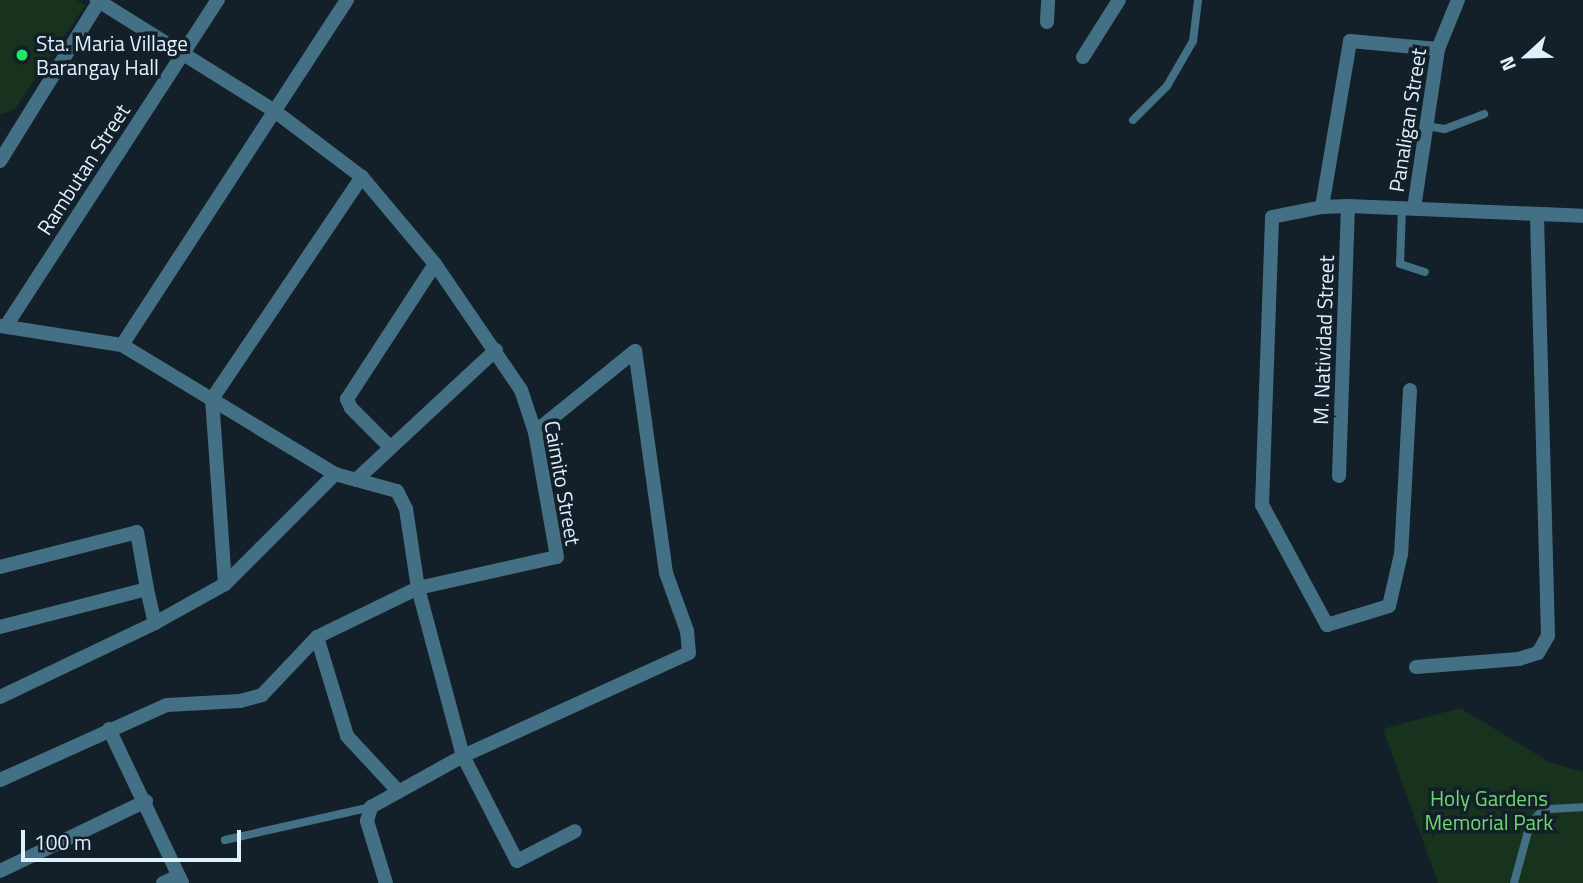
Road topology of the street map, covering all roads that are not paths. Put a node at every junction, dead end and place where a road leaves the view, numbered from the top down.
1 (99, 0) edge
2 (218, 0) edge
3 (347, 0) edge
4 (1048, 0) edge
5 (1119, 0) edge
6 (1198, 0) edge
7 (1458, 0) edge
8 (1047, 22) dead end
9 (1438, 49) junction
10 (185, 52) junction
11 (1083, 57) dead end
12 (273, 110) junction
13 (1485, 114) dead end
14 (1133, 120) dead end
15 (1426, 127) junction
16 (17, 134) junction
17 (0, 138) edge
18 (0, 161) edge
19 (362, 177) junction
20 (1321, 206) junction
21 (1348, 206) junction
22 (1408, 208) junction
23 (1537, 216) junction
24 (1583, 216) edge
25 (435, 264) junction
26 (1425, 272) dead end
27 (3, 326) edge
28 (122, 345) junction
29 (496, 350) junction
30 (1410, 390) dead end
31 (212, 399) junction
32 (535, 432) junction
33 (389, 446) junction
34 (335, 474) junction
35 (1339, 476) dead end
36 (356, 480) junction
37 (0, 567) edge
38 (225, 584) junction
39 (418, 588) junction
40 (147, 589) junction
41 (155, 622) junction
42 (0, 626) edge
43 (317, 637) junction
44 (1416, 667) dead end
45 (0, 696) edge
46 (109, 729) junction
47 (463, 756) junction
48 (0, 780) edge
49 (399, 792) junction
50 (146, 801) junction
51 (371, 807) junction
52 (1583, 807) edge
53 (575, 831) dead end
54 (225, 840) dead end
55 (0, 871) edge
56 (180, 879) edge
57 (163, 883) edge
58 (386, 883) edge
59 (1514, 883) edge

1 - 10 street, Caimito Street
1 - 16 street
2 - 10 street, Rambutan Street
3 - 12 street
4 - 8 street
5 - 11 street
6 - 14 lane
7 - 9 street, Panaligan Street
9 - 15 street, Panaligan Street
9 - 20 street
10 - 12 street, Caimito Street
10 - 27 street, Rambutan Street
12 - 19 street, Caimito Street
12 - 28 street
13 - 15 lane
15 - 22 street, Panaligan Street
16 - 17 street
16 - 18 street
19 - 25 street, Caimito Street
19 - 31 street
20 - 21 street
20 - 30 street
21 - 22 street
21 - 35 street, M. Natividad Street
22 - 23 street
22 - 26 lane
23 - 24 street
23 - 44 street
25 - 29 street, Caimito Street
25 - 33 street
27 - 28 street
28 - 31 street
29 - 32 street, Caimito Street
29 - 33 street
31 - 34 street
31 - 38 street
32 - 39 street, Caimito Street
32 - 47 street
33 - 36 street
34 - 36 street
34 - 38 street
36 - 39 street
37 - 40 street
38 - 41 street
39 - 43 street, Caimito Street
39 - 47 street
40 - 41 street
40 - 42 street
41 - 45 street
43 - 46 street, Caimito Street
43 - 49 street
46 - 48 street, Caimito Street
46 - 50 street
47 - 49 street
47 - 53 street
49 - 51 street
50 - 55 street
50 - 56 street
51 - 54 lane
51 - 58 street
52 - 59 lane
56 - 57 street

